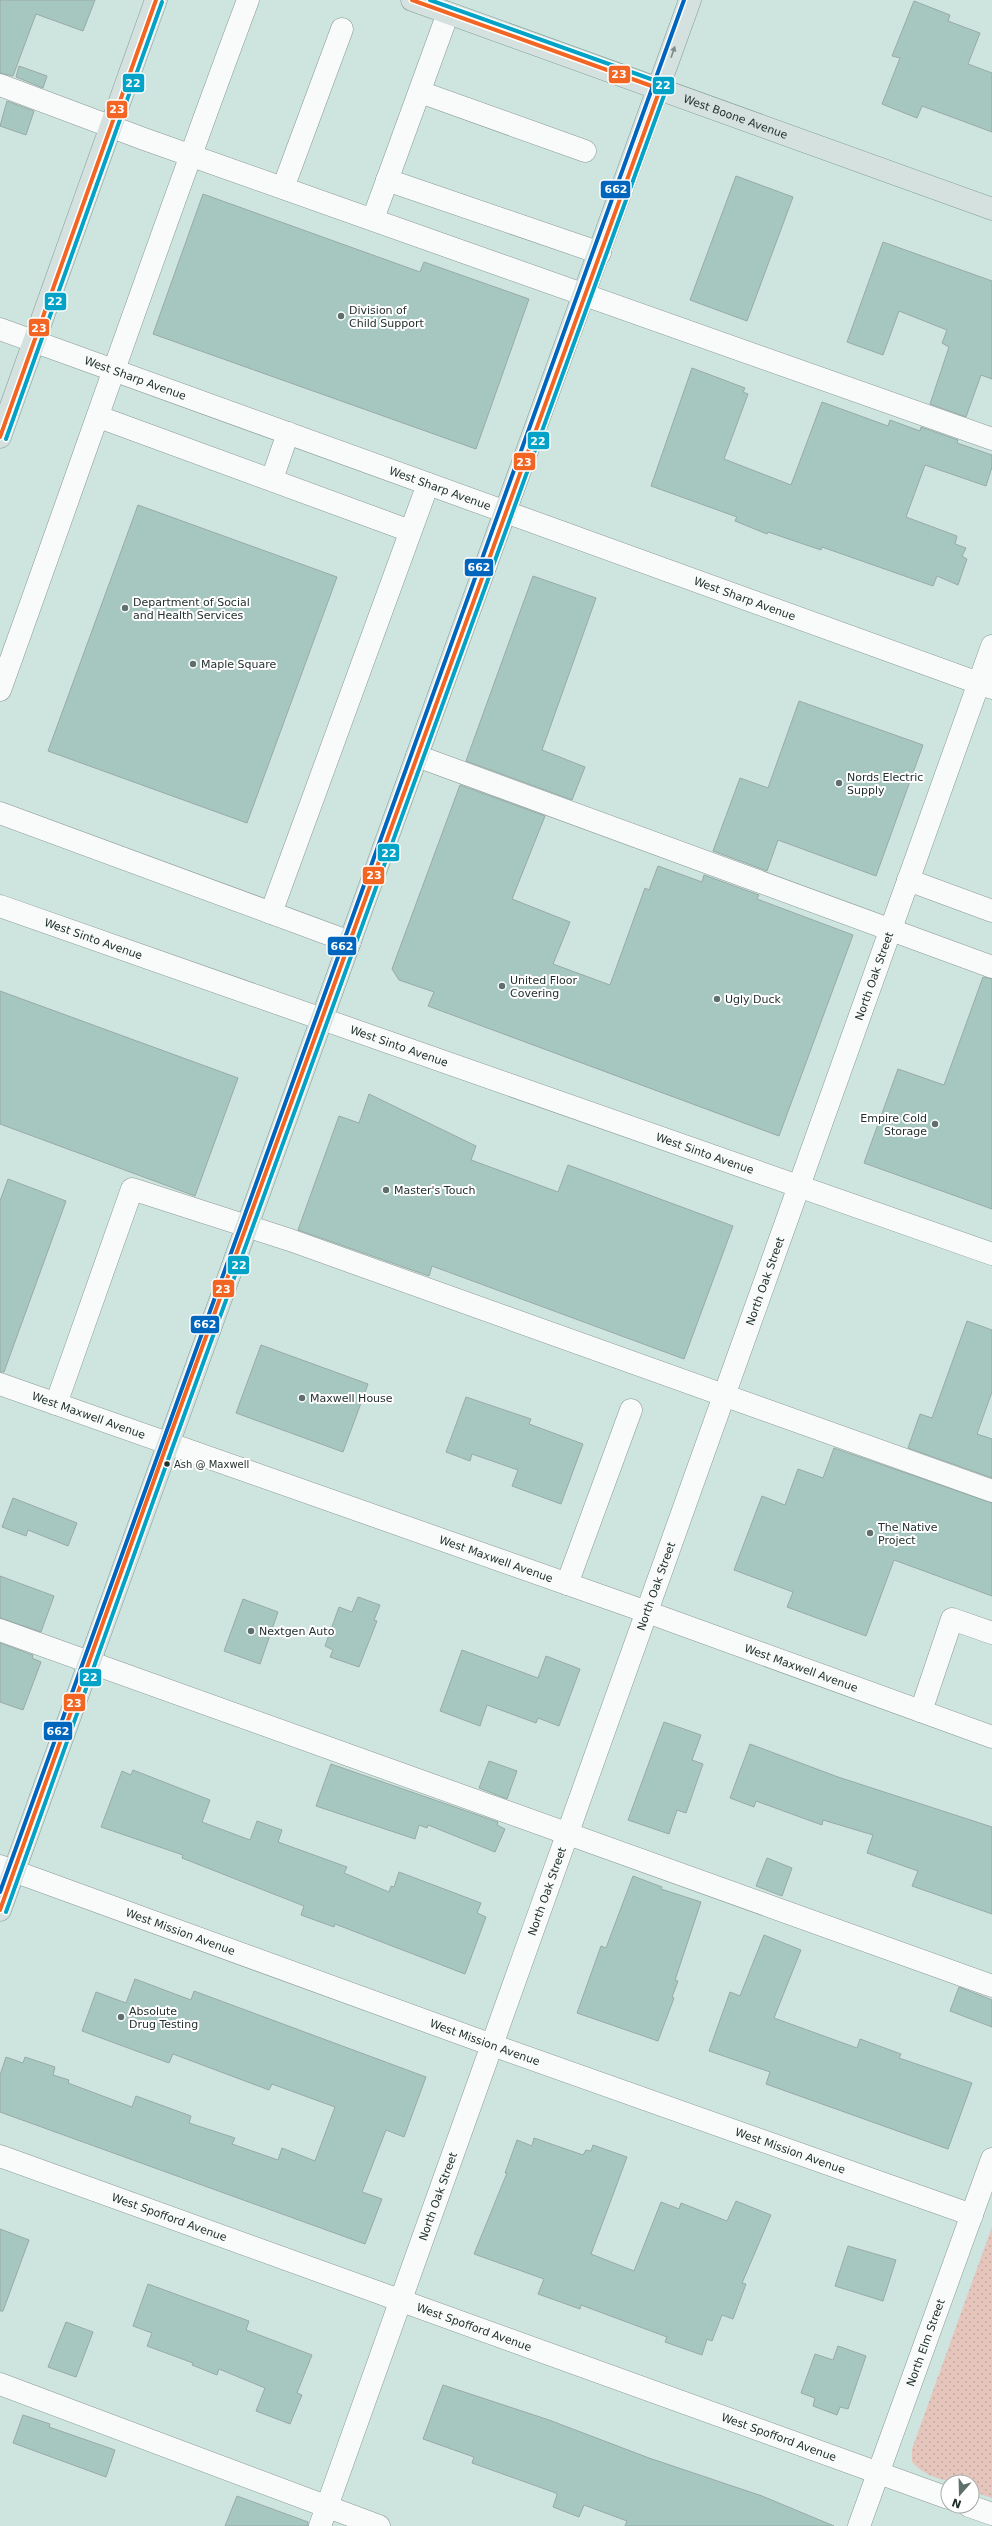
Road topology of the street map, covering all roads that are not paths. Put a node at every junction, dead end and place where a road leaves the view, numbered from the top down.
1 (156, 0) edge
2 (248, 0) edge
3 (412, 0) edge
4 (690, 0) edge
5 (448, 13) junction
6 (342, 29) dead end
7 (0, 85) edge
8 (660, 88) junction
9 (420, 92) junction
10 (111, 127) junction
11 (585, 151) dead end
12 (190, 155) junction
13 (387, 180) junction
14 (283, 188) junction
15 (992, 209) edge
16 (373, 219) junction
17 (600, 253) junction
18 (585, 294) junction
19 (0, 329) edge
20 (35, 341) junction
21 (115, 370) junction
22 (99, 417) junction
23 (288, 433) junction
24 (0, 437) edge
25 (992, 439) edge
26 (272, 479) junction
27 (428, 484) junction
28 (506, 512) junction
29 (410, 531) junction
30 (992, 646) edge
31 (985, 686) edge
32 (0, 690) edge
33 (417, 756) junction
34 (0, 813) edge
35 (908, 880) junction
36 (0, 906) edge
37 (992, 911) edge
38 (271, 913) junction
39 (890, 930) junction
40 (350, 942) junction
41 (992, 967) edge
42 (321, 1020) junction
43 (798, 1187) junction
44 (246, 1226) junction
45 (992, 1254) edge
46 (0, 1384) edge
47 (725, 1394) junction
48 (56, 1404) junction
49 (631, 1410) dead end
50 (167, 1444) junction
51 (992, 1491) edge
52 (567, 1584) junction
53 (647, 1612) junction
54 (0, 1630) edge
55 (992, 1633) edge
56 (90, 1661) junction
57 (921, 1711) junction
58 (992, 1737) edge
59 (568, 1834) junction
60 (7, 1868) edge
61 (0, 1910) edge
62 (992, 1986) edge
63 (492, 2045) junction
64 (0, 2156) edge
65 (992, 2159) edge
66 (972, 2215) junction
67 (399, 2301) junction
68 (0, 2384) edge
69 (878, 2473) junction
70 (940, 2495) edge
71 (980, 2510) edge
72 (992, 2514) edge
73 (323, 2517) edge
74 (379, 2526) edge
75 (859, 2526) edge

1 - 10 main road
2 - 12 street
3 - 5 main road, West Boone Avenue
8 -> 4 main road
5 - 8 main road, West Boone Avenue
5 - 9 street
6 - 14 street
7 - 10 street
8 - 15 main road, West Boone Avenue
8 - 17 main road
9 - 11 street
9 - 13 street
10 - 12 street
10 - 20 main road
12 - 14 street
12 - 21 street
13 - 16 street
13 - 17 street
14 - 16 street
16 - 18 street
17 - 18 main road
18 - 25 street
18 - 28 main road
19 - 20 street, West Sharp Avenue
20 - 21 street, West Sharp Avenue
20 - 24 main road
21 - 22 street
21 - 23 street, West Sharp Avenue
22 - 26 street
22 - 32 street
23 - 26 street
23 - 27 street, West Sharp Avenue
26 - 29 street
27 - 28 street, West Sharp Avenue
27 - 29 street
28 - 31 street, West Sharp Avenue
28 - 33 main road
29 - 38 street
30 - 31 street, North Oak Street
31 - 35 street, North Oak Street
33 - 39 street
33 - 40 main road
34 - 38 street
35 - 37 street
35 - 39 street, North Oak Street
36 - 42 street, West Sinto Avenue
38 - 40 street
39 - 41 street
39 - 43 street, North Oak Street
40 - 42 main road
42 - 43 street, West Sinto Avenue
42 - 44 main road
43 - 45 street, West Sinto Avenue
43 - 47 street, North Oak Street
44 - 47 street
44 - 48 street
44 - 50 main road
46 - 48 street, West Maxwell Avenue
47 - 51 street
47 - 53 street, North Oak Street
48 - 50 street, West Maxwell Avenue
49 - 52 street
50 - 52 street, West Maxwell Avenue
50 - 56 main road
52 - 53 street, West Maxwell Avenue
53 - 57 street, West Maxwell Avenue
53 - 59 street, North Oak Street
54 - 56 street
55 - 57 street
56 - 59 street
56 - 60 main road
57 - 58 street, West Maxwell Avenue
59 - 62 street
59 - 63 street, North Oak Street
60 - 61 main road
60 - 63 street, West Mission Avenue
63 - 66 street, West Mission Avenue
63 - 67 street, North Oak Street
64 - 67 street, West Spofford Avenue
65 - 66 street, North Elm Street
66 - 69 street, North Elm Street
67 - 69 street, West Spofford Avenue
67 - 73 street, North Oak Street
68 - 73 street
69 - 70 street, West Spofford Avenue
69 - 75 street, North Elm Street
71 - 72 street
73 - 74 street

